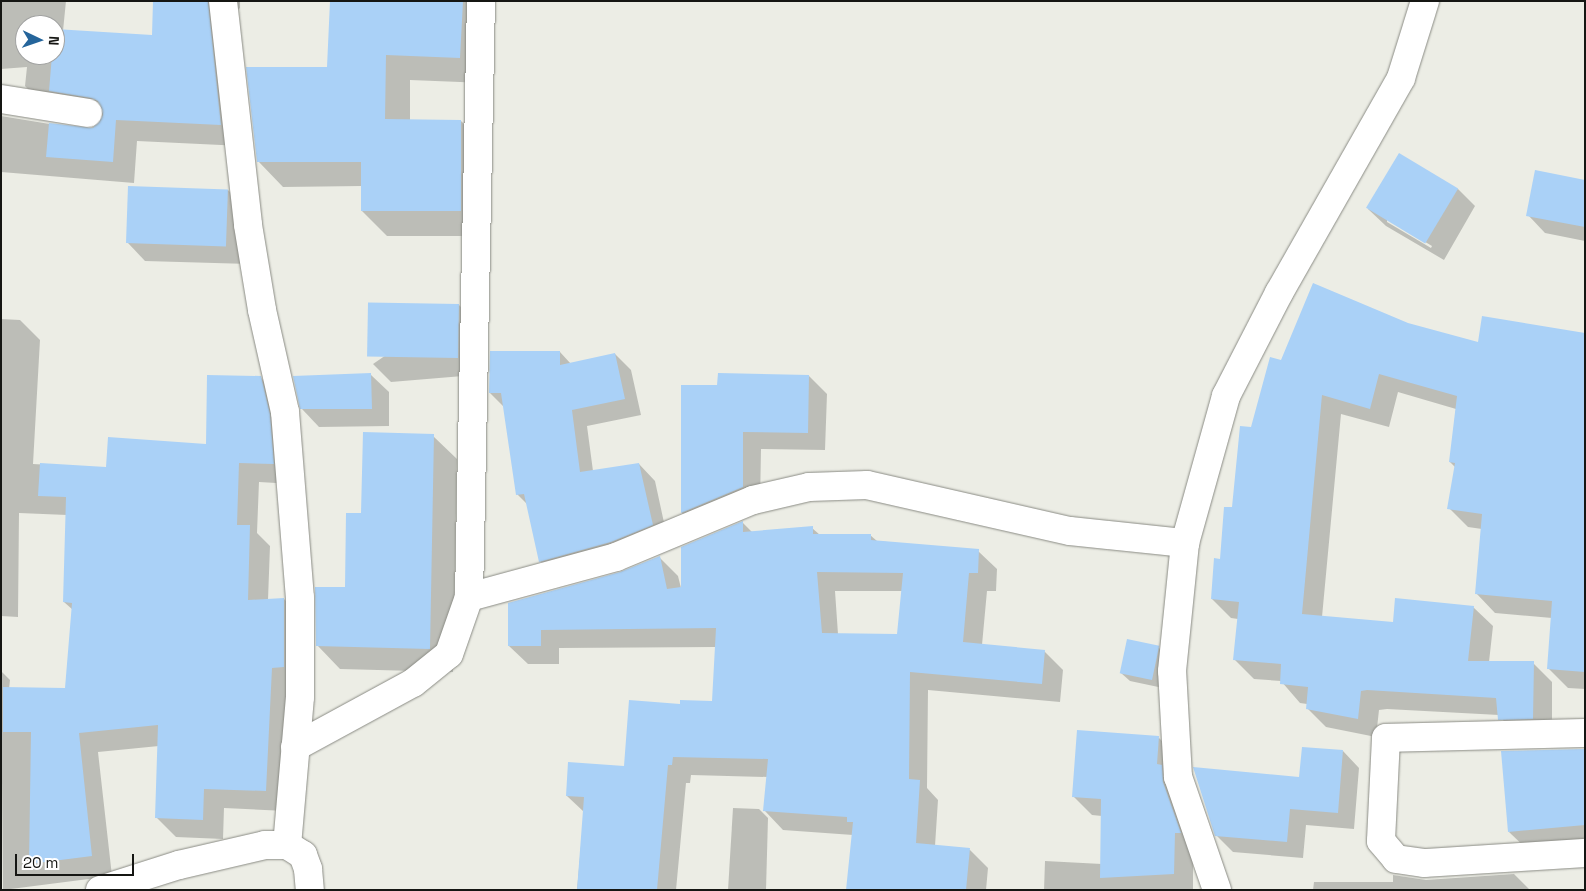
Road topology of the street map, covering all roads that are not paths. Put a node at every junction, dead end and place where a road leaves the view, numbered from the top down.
1 (223, 1) edge
2 (481, 1) edge
3 (1425, 1) edge
4 (1, 99) edge
5 (88, 113) dead end
6 (1185, 543) junction
7 (469, 597) junction
8 (1585, 733) edge
9 (295, 748) junction
10 (287, 845) junction
11 (1585, 853) edge
12 (106, 888) edge
13 (310, 890) edge
14 (1217, 890) edge

1 - 9 street
2 - 7 street
3 - 6 street
4 - 5 street
6 - 7 street
6 - 14 street
7 - 9 street
8 - 11 street
9 - 10 street
10 - 12 street
10 - 13 street

